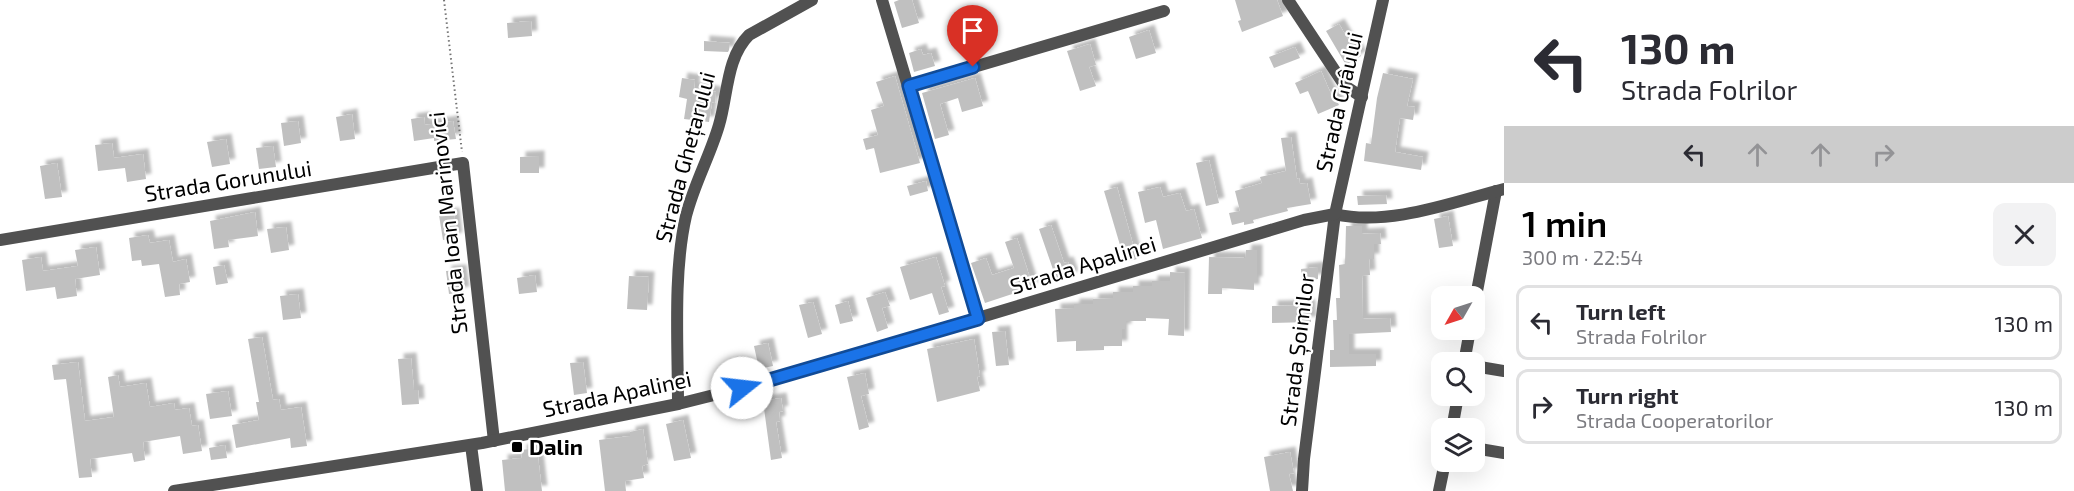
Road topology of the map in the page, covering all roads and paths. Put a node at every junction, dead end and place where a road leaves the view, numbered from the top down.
1 (444, 0) edge
2 (812, 0) edge
3 (882, 0) edge
4 (1288, 0) edge
5 (1383, 0) edge
6 (1164, 11) dead end
7 (909, 86) junction
8 (1362, 97) junction
9 (463, 163) junction
10 (1500, 190) edge
11 (1335, 214) junction
12 (0, 240) edge
13 (1479, 286) edge
14 (978, 319) junction
15 (1485, 368) edge
16 (1504, 371) edge
17 (678, 404) junction
18 (494, 441) junction
19 (471, 445) junction
20 (1485, 450) edge
21 (1504, 453) edge
22 (1443, 472) edge
23 (174, 491) edge
24 (477, 491) edge
25 (1302, 491) edge
26 (1439, 491) edge

1 - 9 path, Strada Ioan Marinovici
2 - 17 street, Strada Ghețarului
3 - 7 street
4 - 8 street
5 - 8 street, Strada Grâului
6 - 7 street
7 - 14 street
8 - 11 street, Strada Grâului
9 - 12 street, Strada Gorunului
9 - 18 street, Strada Ioan Marinovici
10 - 11 street, Strada Apalinei
10 - 13 street
11 - 14 street, Strada Apalinei
11 - 25 street, Strada Șoimilor
14 - 17 street, Strada Apalinei
15 - 16 street
17 - 18 street, Strada Apalinei
18 - 19 street, Strada Apalinei
19 - 23 street, Strada Apalinei
19 - 24 street
20 - 21 street
22 - 26 street

